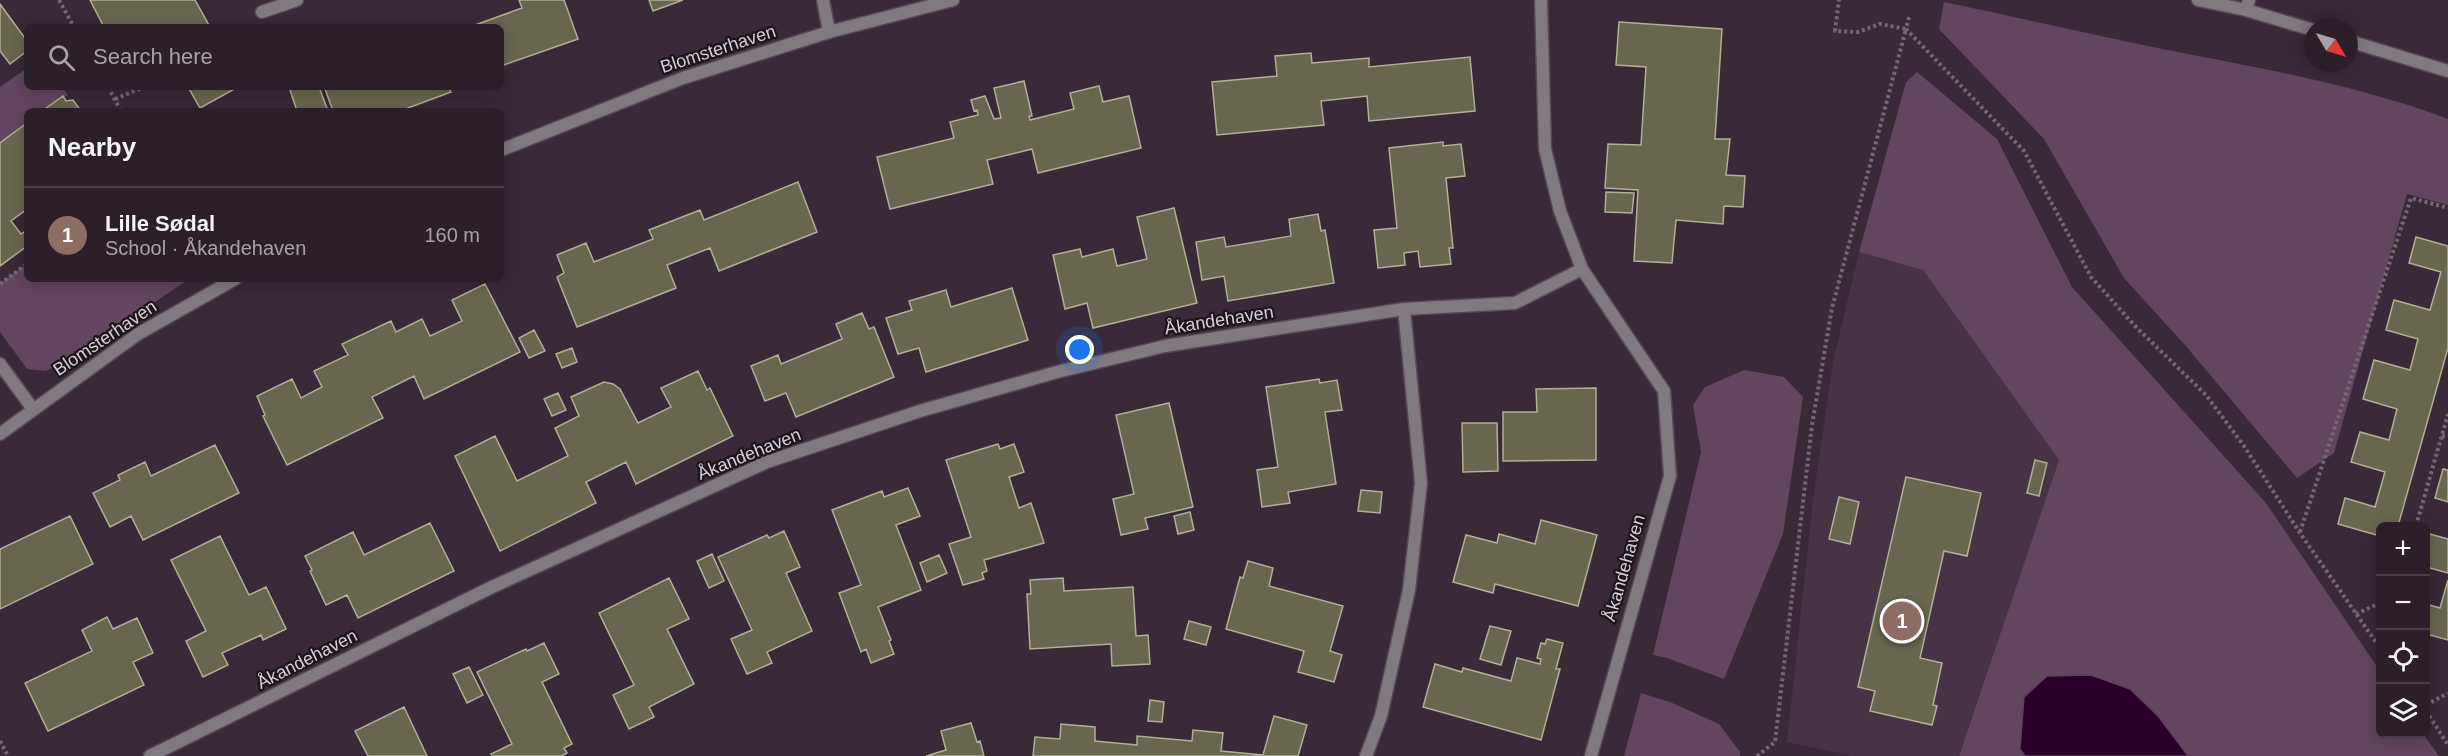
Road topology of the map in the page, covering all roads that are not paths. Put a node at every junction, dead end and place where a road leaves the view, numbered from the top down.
1 (297, 0) edge
2 (823, 0) edge
3 (953, 0) edge
4 (1541, 0) edge
5 (2198, 0) edge
6 (2248, 5) edge
7 (262, 12) dead end
8 (2304, 27) edge
9 (829, 32) junction
10 (2358, 44) edge
11 (2448, 71) edge
12 (504, 149) edge
13 (1582, 269) junction
14 (230, 282) edge
15 (1404, 309) junction
16 (0, 364) edge
17 (33, 409) junction
18 (0, 434) edge
19 (150, 756) edge
20 (1366, 756) edge
21 (1591, 756) edge

1 - 7 street
2 - 9 street
3 - 9 street, Blomsterhaven
4 - 13 street, Åkandehaven
5 - 6 street
6 - 8 street
9 - 12 street, Blomsterhaven
10 - 11 street
13 - 15 street, Åkandehaven
13 - 21 street, Åkandehaven
14 - 17 street, Blomsterhaven
15 - 19 street, Åkandehaven
15 - 20 street
16 - 17 street
17 - 18 street, Blomsterhaven

